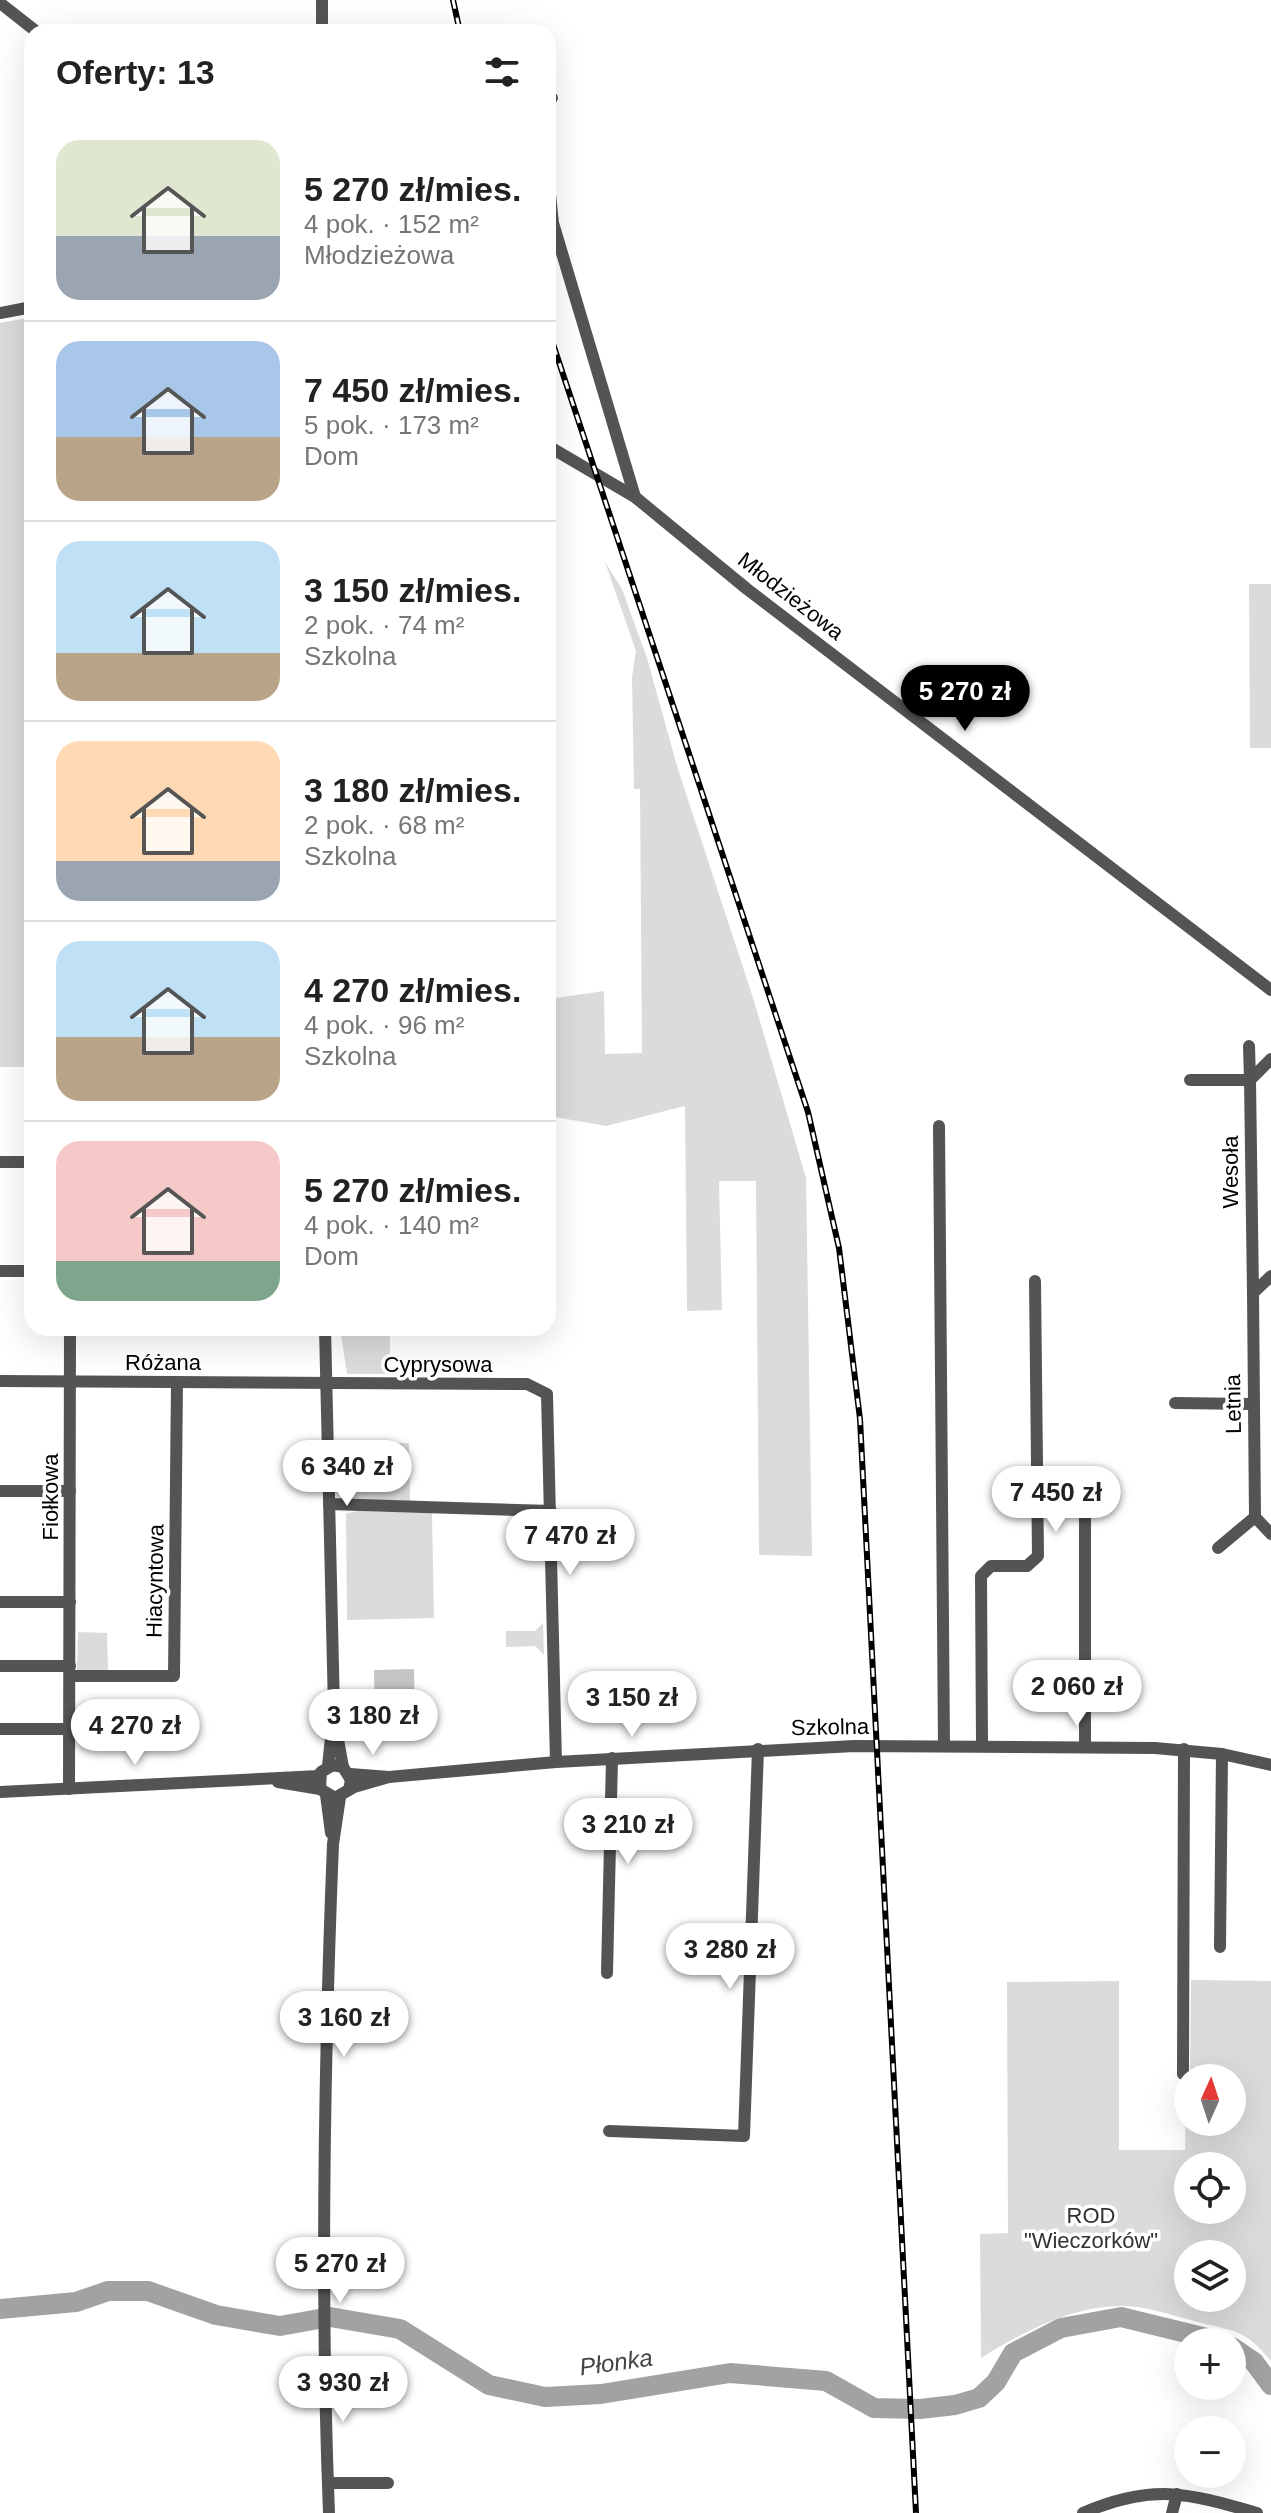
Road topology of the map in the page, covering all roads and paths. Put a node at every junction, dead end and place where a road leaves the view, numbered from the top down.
1 (322, 0) edge
2 (0, 3) edge
3 (27, 24) edge
4 (322, 24) edge
5 (556, 233) edge
6 (24, 308) edge
7 (0, 313) edge
8 (556, 451) edge
9 (635, 497) junction
10 (1271, 990) edge
11 (1249, 1046) dead end
12 (1269, 1066) edge
13 (1190, 1080) dead end
14 (1250, 1080) junction
15 (939, 1126) dead end
16 (0, 1162) edge
17 (24, 1162) edge
18 (0, 1271) edge
19 (24, 1271) edge
20 (1271, 1276) edge
21 (1035, 1281) dead end
22 (1253, 1293) junction
23 (70, 1336) edge
24 (325, 1336) edge
25 (0, 1381) edge
26 (70, 1381) junction
27 (177, 1382) junction
28 (326, 1382) junction
29 (1175, 1403) dead end
30 (1252, 1404) junction
31 (1085, 1476) dead end
32 (0, 1491) edge
33 (70, 1491) junction
34 (329, 1504) junction
35 (551, 1511) junction
36 (1255, 1517) junction
37 (1271, 1534) edge
38 (1218, 1548) dead end
39 (0, 1602) edge
40 (70, 1602) junction
41 (0, 1666) edge
42 (70, 1671) junction
43 (334, 1720) junction
44 (0, 1729) edge
45 (68, 1729) junction
46 (982, 1745) junction
47 (944, 1746) junction
48 (1085, 1746) junction
49 (758, 1749) junction
50 (1184, 1749) junction
51 (1222, 1754) junction
52 (612, 1758) junction
53 (556, 1762) junction
54 (1271, 1765) edge
55 (346, 1771) junction
56 (389, 1777) junction
57 (323, 1782) junction
58 (69, 1789) junction
59 (0, 1792) edge
60 (344, 1793) junction
61 (333, 1844) junction
62 (1220, 1947) dead end
63 (607, 1973) dead end
64 (1183, 2064) edge
65 (609, 2131) dead end
66 (328, 2483) junction
67 (388, 2483) dead end
68 (1177, 2494) junction
69 (329, 2513) edge
70 (1083, 2513) edge
71 (1172, 2513) edge
72 (1257, 2513) edge

1 - 4 street
2 - 3 street
5 - 9 street
6 - 7 street
8 - 9 street, Młodzieżowa
9 - 10 street, Młodzieżowa
11 - 14 street, Wesoła
12 - 14 street
13 - 14 street
14 - 22 street, Wesoła
15 - 47 street
16 - 17 street
18 - 19 street
20 - 22 street
21 - 46 street
22 - 30 street, Letnia
23 - 26 street, Fiołkowa
24 - 28 street
25 - 26 street, Różana
26 - 27 street, Różana
26 - 33 street, Fiołkowa
27 - 28 street, Różana
27 - 42 street, Hiacyntowa
28 - 34 street
28 - 35 street, Cyprysowa
29 - 30 street
30 - 36 street, Letnia
31 - 48 street
32 - 33 street
33 - 40 street, Fiołkowa
34 - 35 street
34 - 43 street
35 - 53 street
36 - 37 street
36 - 38 street
39 - 40 street
40 - 42 street, Fiołkowa
41 - 42 street
42 - 45 street, Fiołkowa
43 - 55 street
43 - 57 street
44 - 45 street
45 - 58 street, Fiołkowa
46 - 47 street, Szkolna
46 - 48 street, Szkolna
47 - 49 street, Szkolna
48 - 50 street, Szkolna
49 - 52 street, Szkolna
49 - 65 street
50 - 51 street, Szkolna
50 - 64 street
51 - 54 street, Szkolna
51 - 62 street
52 - 53 street, Szkolna
52 - 63 street
53 - 56 street, Szkolna
55 - 56 street, Szkolna
55 - 57 street, Szkolna
55 - 60 street
56 - 60 street, Szkolna
57 - 58 street
57 - 60 street
57 - 61 street
58 - 59 street
60 - 61 street
61 - 66 street
66 - 67 street
66 - 69 street
68 - 70 street
68 - 71 street
68 - 72 street

